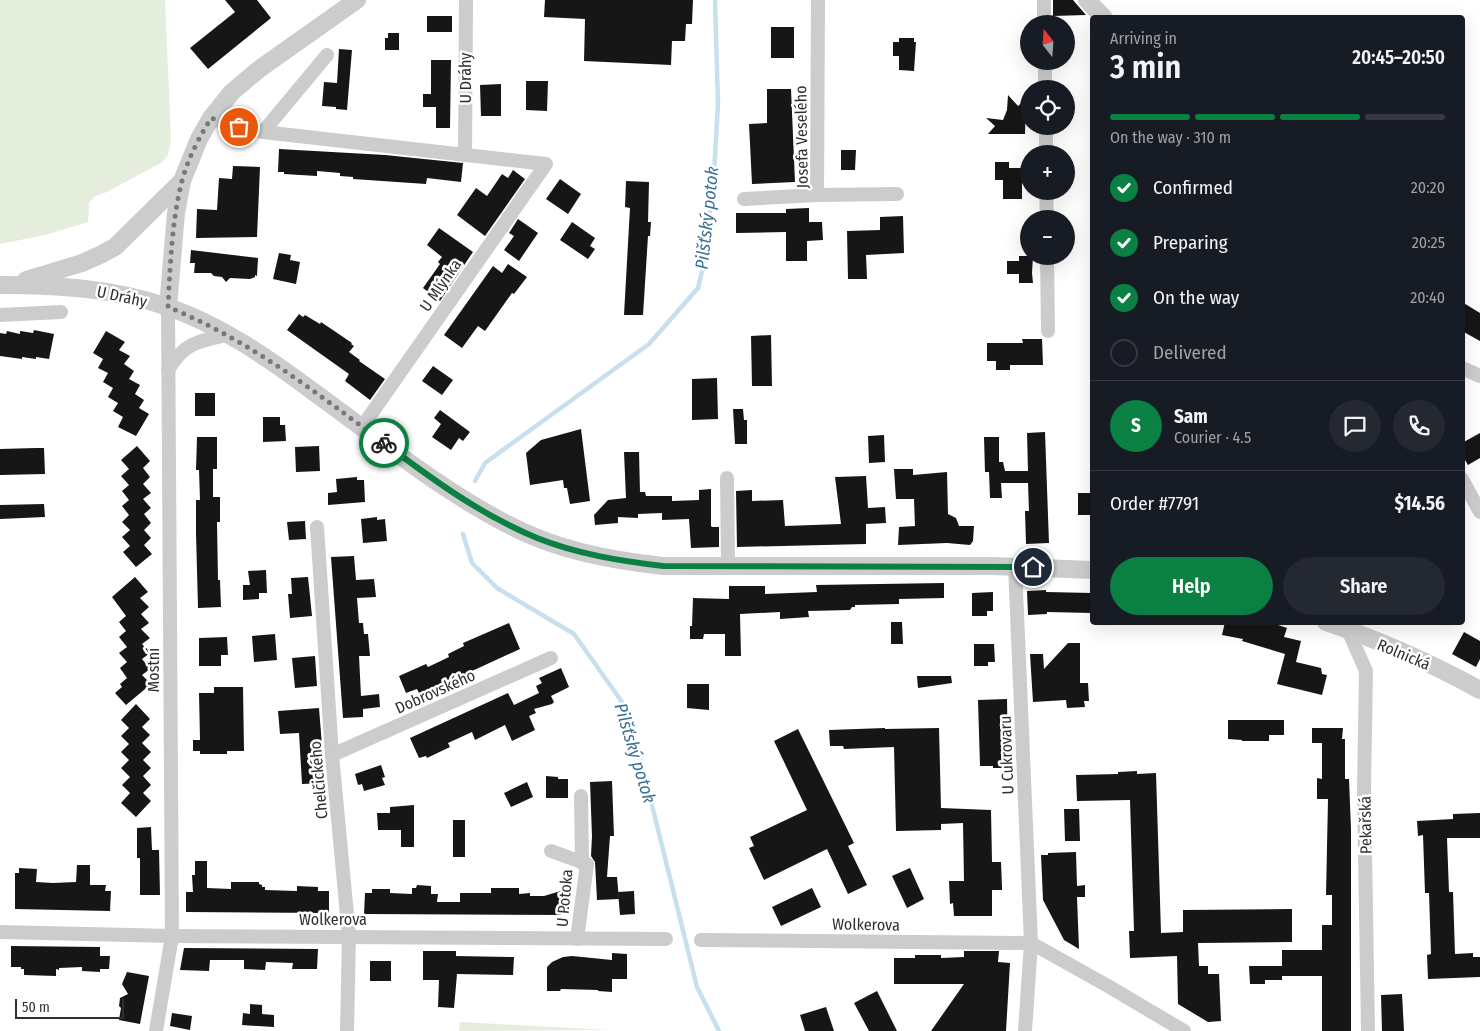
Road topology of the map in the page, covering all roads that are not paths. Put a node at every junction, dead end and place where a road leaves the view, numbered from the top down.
1 (357, 0) edge
2 (466, 0) edge
3 (818, 0) edge
4 (1044, 0) edge
5 (1087, 0) edge
6 (1044, 15) edge
7 (1101, 15) edge
8 (327, 55) dead end
9 (211, 118) junction
10 (263, 132) junction
11 (465, 155) junction
12 (182, 181) junction
13 (897, 194) dead end
14 (817, 195) junction
15 (744, 199) dead end
16 (1047, 265) edge
17 (4, 285) edge
18 (168, 307) junction
19 (60, 312) dead end
20 (0, 315) edge
21 (1048, 331) dead end
22 (227, 335) junction
23 (1465, 369) edge
24 (168, 370) junction
25 (1480, 376) edge
26 (362, 427) junction
27 (727, 478) dead end
28 (1465, 484) edge
29 (1480, 512) edge
30 (317, 527) dead end
31 (728, 566) junction
32 (1015, 566) junction
33 (1090, 570) edge
34 (1348, 626) edge
35 (551, 658) dead end
36 (1480, 690) edge
37 (332, 755) junction
38 (580, 796) dead end
39 (551, 851) dead end
40 (582, 863) junction
41 (0, 932) edge
42 (172, 936) junction
43 (349, 936) junction
44 (578, 939) junction
45 (666, 940) dead end
46 (701, 940) dead end
47 (1031, 943) junction
48 (156, 1031) edge
49 (347, 1031) edge
50 (1025, 1031) edge
51 (1184, 1031) edge
52 (1368, 1031) edge

1 - 9 street, U Dráhy
2 - 11 street, U Dráhy
3 - 14 street, Josefa Veselého
4 - 6 street
5 - 7 street
8 - 10 street
9 - 10 street
9 - 12 street, U Dráhy
10 - 11 street
11 - 26 street, U Mlýnka
12 - 17 street, U Dráhy
12 - 18 street, U Dráhy
13 - 14 street, Josefa Veselého
14 - 15 street
16 - 21 street
17 - 18 street, U Dráhy
18 - 22 street
18 - 24 street, Mostní
19 - 20 street
22 - 24 street
22 - 26 street
23 - 25 street
24 - 42 street, Mostní
26 - 31 street
27 - 31 street
28 - 29 street
30 - 37 street, Chelčického
31 - 32 street
32 - 33 street
32 - 47 street, U Cukrovaru
34 - 36 street, Rolnická
34 - 52 street, Pekařská
35 - 37 street, Dobrovského
37 - 43 street, Chelčického
38 - 40 street, U Potoka
39 - 40 street, U Potoka
40 - 44 street, U Potoka
41 - 42 street, Wolkerova
42 - 43 street, Wolkerova
42 - 48 street, Mostní
43 - 44 street, Wolkerova
43 - 49 street, Chelčického
44 - 45 street, Wolkerova
46 - 47 street, Wolkerova
47 - 50 street, U Cukrovaru
47 - 51 street

